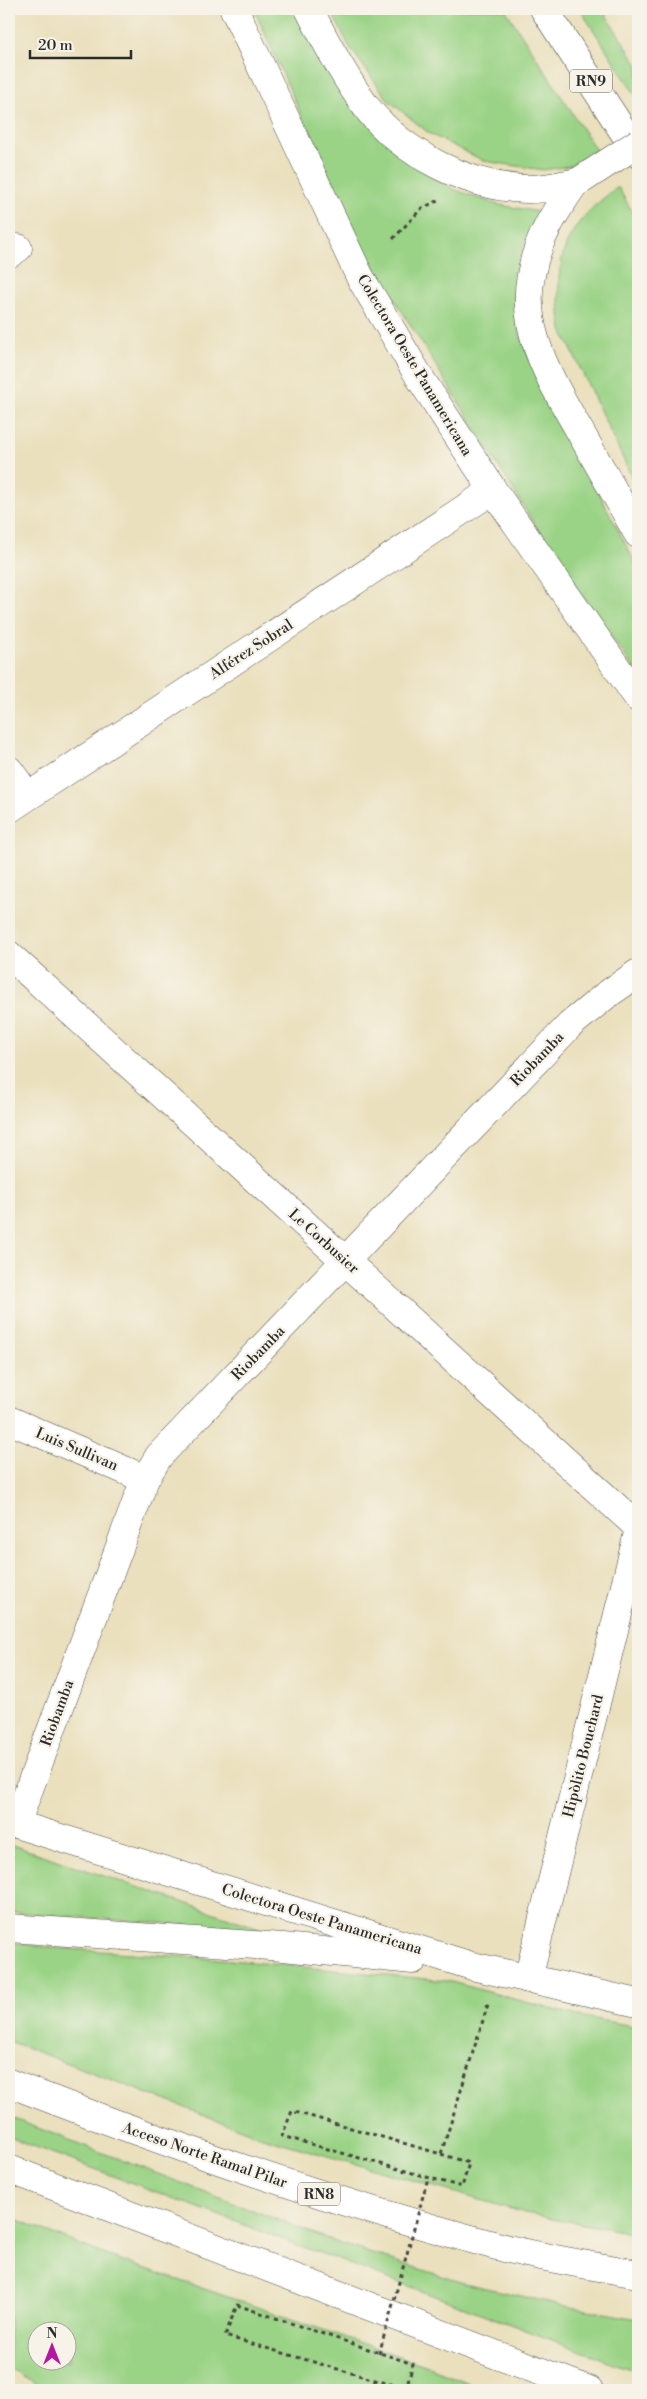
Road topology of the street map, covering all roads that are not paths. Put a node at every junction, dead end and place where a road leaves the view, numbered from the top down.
1 (234, 9) edge
2 (309, 9) edge
3 (544, 9) edge
4 (638, 143) edge
5 (638, 154) edge
6 (578, 181) junction
7 (493, 490) junction
8 (638, 534) edge
9 (638, 698) edge
10 (9, 770) edge
11 (18, 802) edge
12 (9, 955) edge
13 (638, 973) edge
14 (346, 1261) junction
15 (9, 1420) edge
16 (145, 1478) junction
17 (638, 1527) edge
18 (638, 1533) edge
19 (12, 1823) edge
20 (9, 1928) edge
21 (485, 1969) junction
22 (528, 1979) junction
23 (638, 2003) edge
24 (9, 2083) edge
25 (9, 2169) edge
26 (638, 2274) edge
27 (589, 2390) edge

1 - 7 main road, Colectora Oeste Panamericana
2 - 6 main road
3 - 5 main road, RN9
4 - 6 main road, bridge
6 - 8 main road
7 - 9 main road, Colectora Oeste Panamericana
7 - 11 main road, Alférez Sobral
10 - 11 main road
12 - 14 main road, Le Corbusier
13 - 14 main road, Riobamba
14 - 16 main road, Riobamba
14 - 17 main road, Le Corbusier
15 - 16 main road, Luis Sullivan
16 - 19 main road, Riobamba
18 - 22 main road, Hipòlito Bouchard
19 - 21 main road, Colectora Oeste Panamericana
20 - 21 main road
21 - 22 main road, Colectora Oeste Panamericana
22 - 23 main road, Colectora Oeste Panamericana
24 - 26 main road, Acceso Norte Ramal Pilar / RN8
25 - 27 main road

